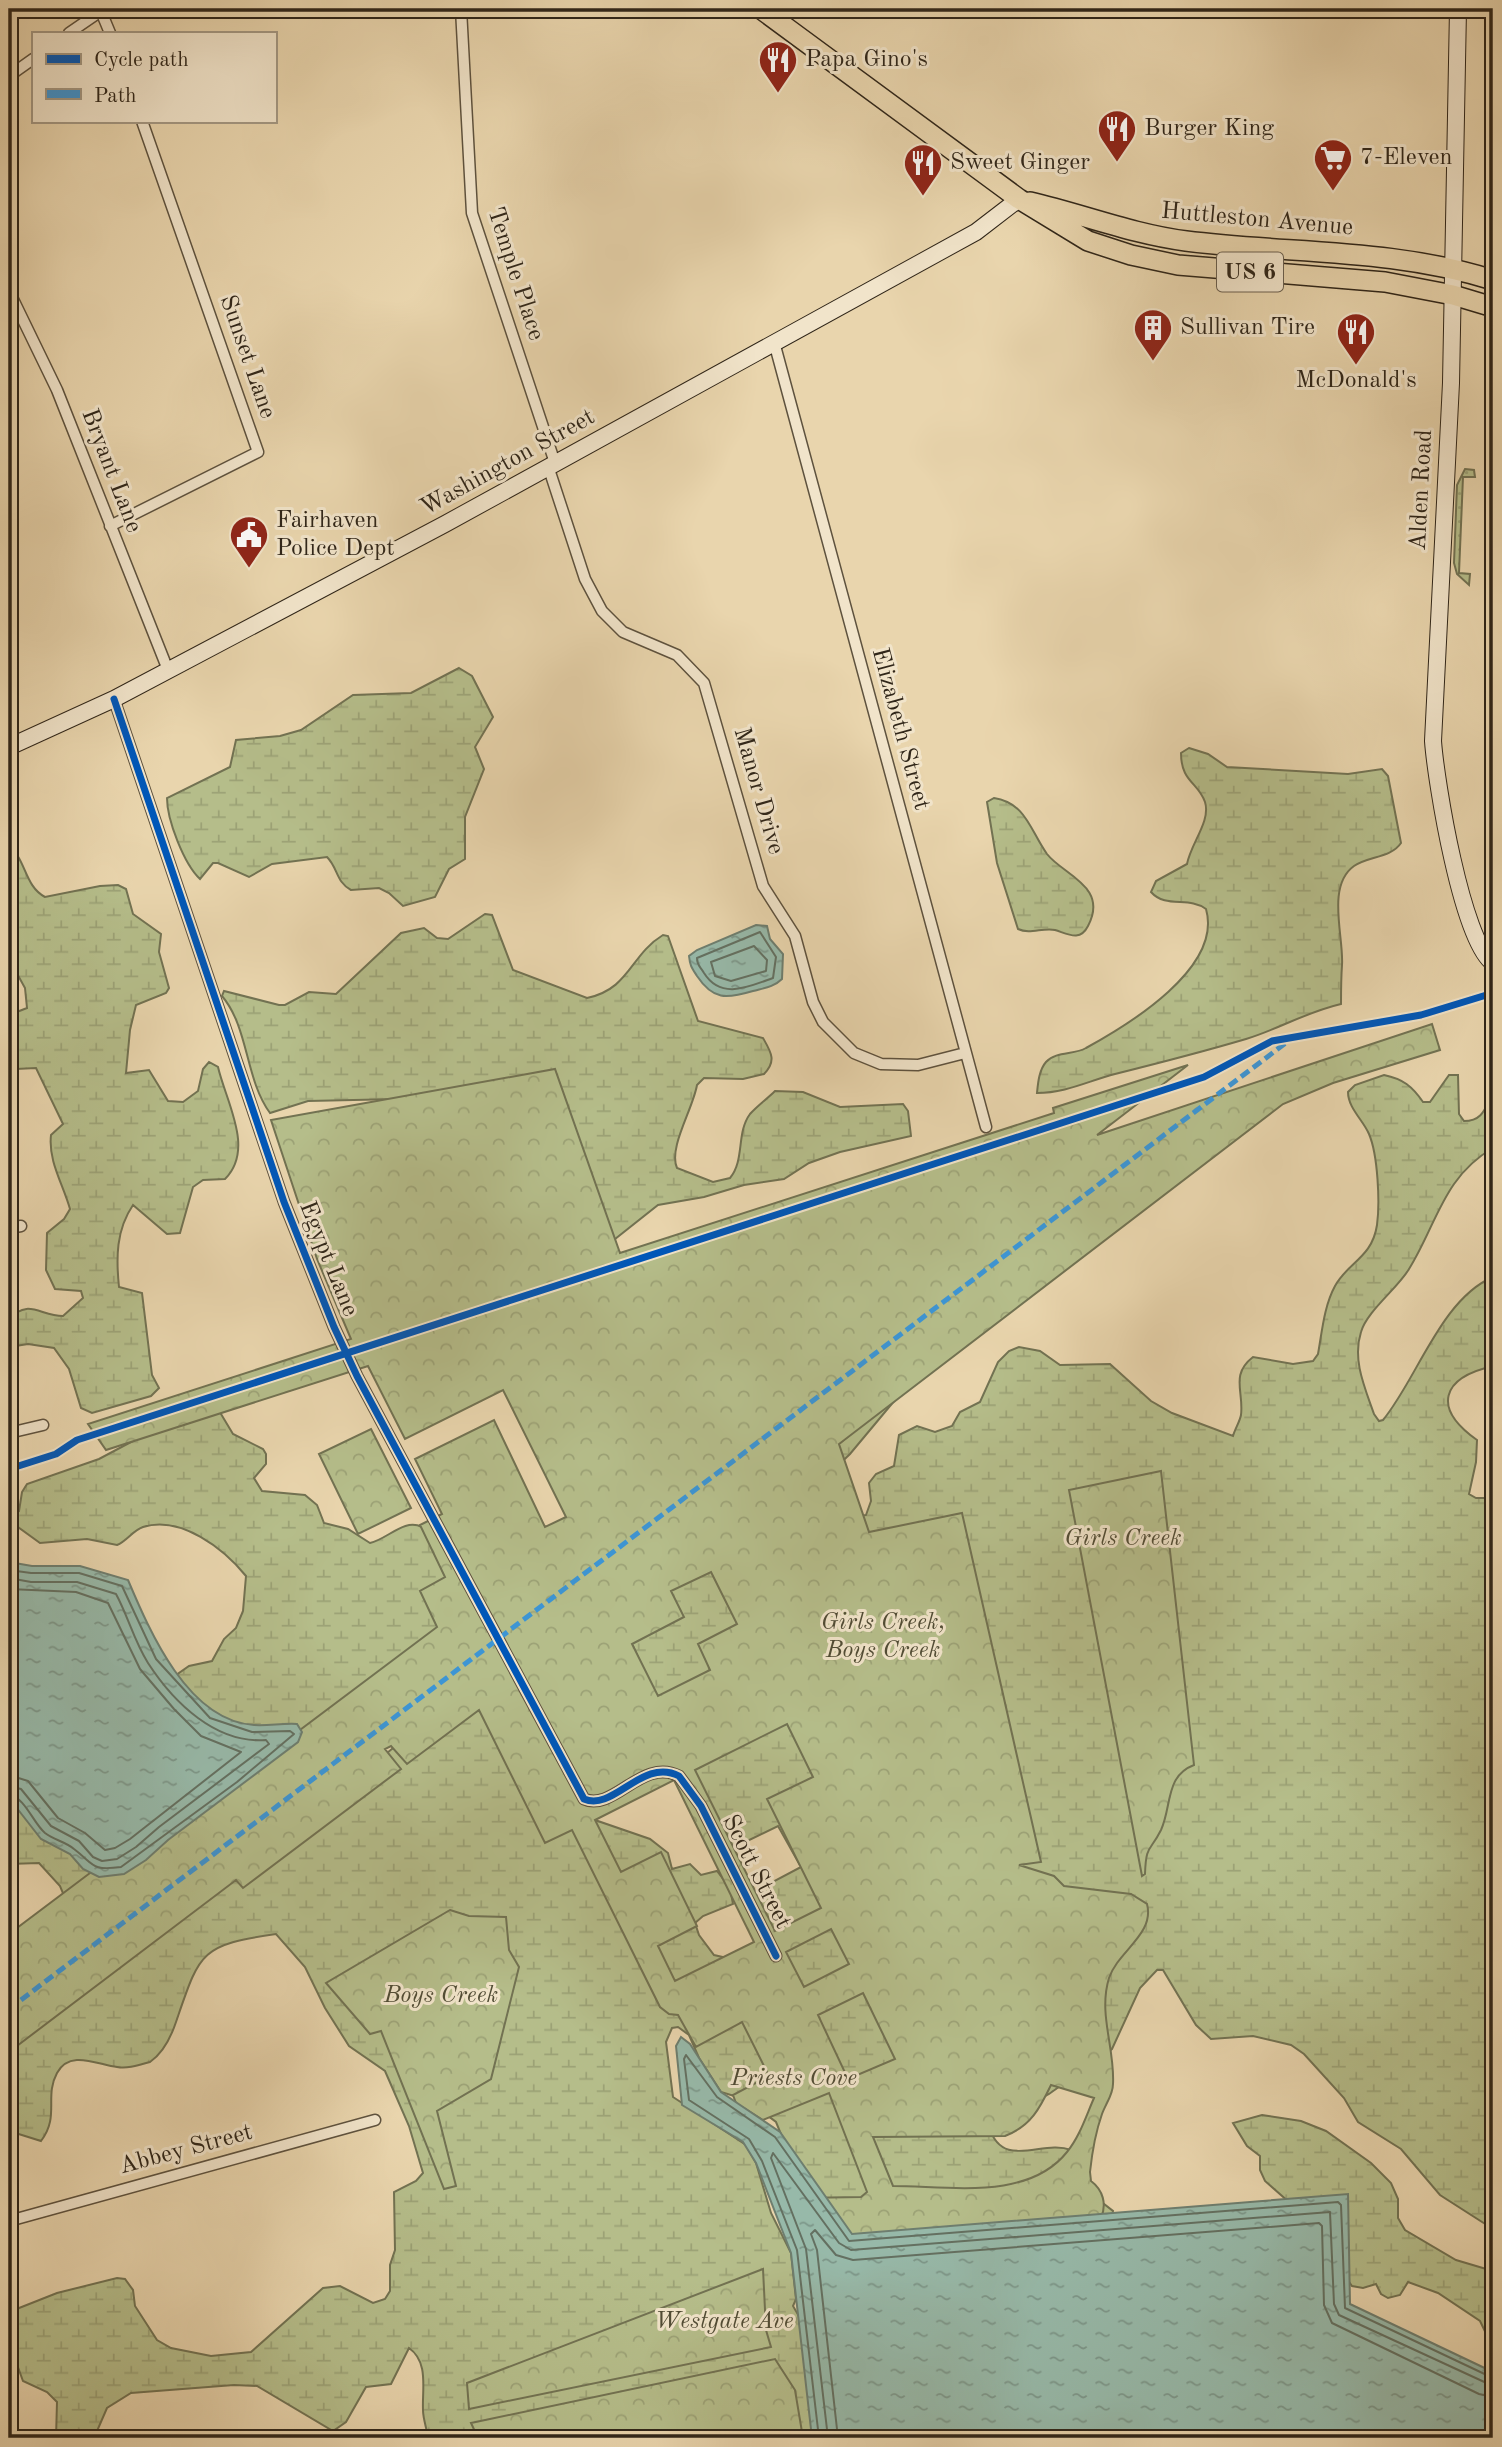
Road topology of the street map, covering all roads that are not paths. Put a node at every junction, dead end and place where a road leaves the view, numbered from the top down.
1 (102, 9) edge
2 (461, 9) edge
3 (761, 9) edge
4 (1458, 9) edge
5 (70, 32) edge
6 (110, 32) edge
7 (32, 60) edge
8 (9, 76) edge
9 (142, 122) edge
10 (1019, 199) junction
11 (1453, 269) junction
12 (1493, 280) edge
13 (9, 291) edge
14 (1453, 295) junction
15 (1493, 307) edge
16 (774, 342) junction
17 (551, 464) junction
18 (110, 526) junction
19 (168, 670) junction
20 (114, 699) junction
21 (9, 747) edge
22 (1493, 963) edge
23 (965, 1053) junction
24 (986, 1127) dead end
25 (21, 1226) dead end
26 (9, 1228) edge
27 (43, 1425) dead end
28 (9, 1433) edge
29 (584, 1799) joint
30 (776, 1956) dead end
31 (375, 2120) dead end
32 (9, 2221) edge

1 - 5 street
1 - 6 street
2 - 17 street, Temple Place
3 - 10 highway, Huttleston Avenue / US 6
4 - 11 main road, Alden Road
7 - 8 street
9 - 18 street, Sunset Lane
10 - 11 highway, Huttleston Avenue / US 6
10 - 14 highway, Huttleston Avenue / US 6
10 - 16 main road, Washington Street
11 - 12 highway, Huttleston Avenue / US 6
11 - 14 main road, Alden Road
13 - 18 street, Bryant Lane
14 - 15 highway, Huttleston Avenue / US 6
14 - 22 main road, Alden Road
16 - 17 main road, Washington Street
16 - 23 street, Elizabeth Street
17 - 19 main road, Washington Street
17 - 23 street, Manor Drive
18 - 19 street, Bryant Lane
19 - 20 main road, Washington Street
20 - 21 main road, Washington Street
20 - 29 street, Egypt Lane
23 - 24 street, Elizabeth Street
25 - 26 street
27 - 28 street
29 - 30 street, Scott Street
31 - 32 street, Abbey Street

